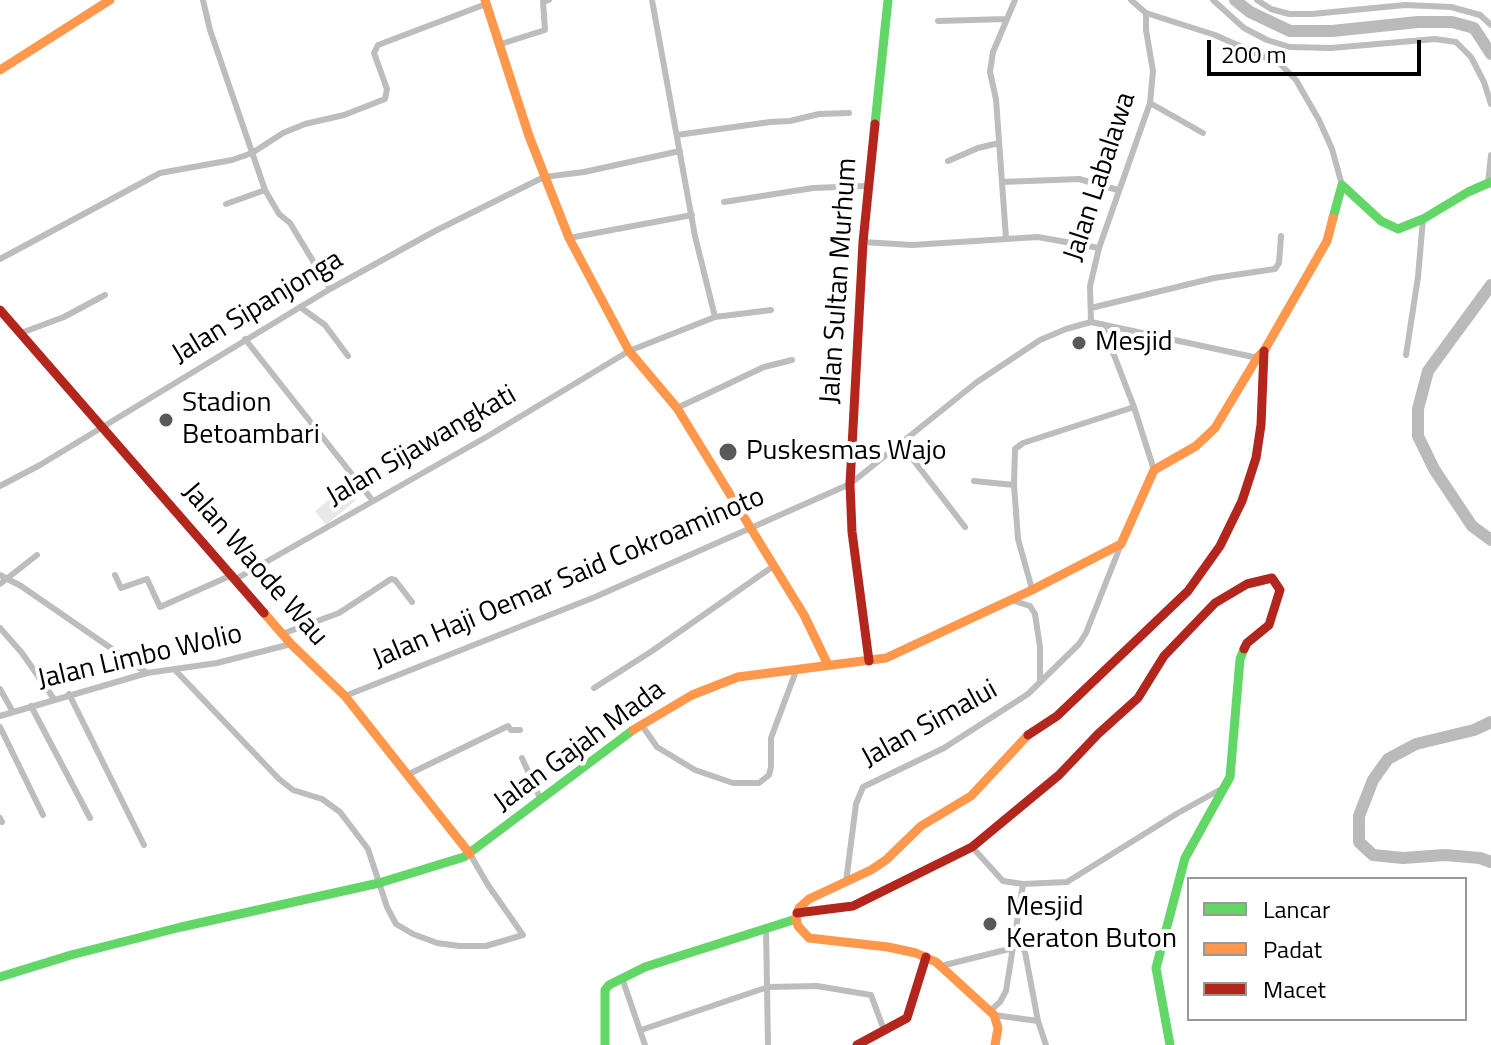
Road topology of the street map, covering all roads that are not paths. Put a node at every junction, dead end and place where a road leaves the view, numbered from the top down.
1 (203, 0) edge
2 (549, 0) edge
3 (652, 0) edge
4 (888, 0) edge
5 (1015, 0) edge
6 (1131, 0) edge
7 (1213, 0) edge
8 (1257, 0) edge
9 (103, 1) edge
10 (486, 2) edge
11 (1146, 13) junction
12 (1006, 19) junction
13 (938, 21) dead end
14 (1491, 25) edge
15 (501, 44) junction
16 (0, 63) edge
17 (0, 70) edge
18 (1150, 103) junction
19 (1491, 104) edge
20 (849, 113) dead end
21 (1203, 133) dead end
22 (677, 135) junction
23 (999, 143) junction
24 (680, 151) junction
25 (252, 153) junction
26 (1491, 155) edge
27 (948, 161) dead end
28 (544, 177) junction
29 (1002, 182) junction
30 (1490, 182) edge
31 (1342, 185) junction
32 (868, 186) junction
33 (265, 190) junction
34 (1118, 190) junction
35 (724, 202) dead end
36 (226, 204) dead end
37 (692, 215) junction
38 (1423, 219) junction
39 (1281, 236) dead end
40 (569, 238) junction
41 (1006, 238) junction
42 (863, 242) junction
43 (1099, 248) junction
44 (0, 259) edge
45 (330, 289) junction
46 (105, 295) dead end
47 (300, 307) junction
48 (1091, 308) junction
49 (0, 310) edge
50 (771, 310) dead end
51 (715, 317) junction
52 (1091, 322) junction
53 (1102, 324) junction
54 (21, 333) junction
55 (245, 339) junction
56 (629, 351) junction
57 (1406, 355) dead end
58 (348, 356) dead end
59 (1262, 356) junction
60 (792, 360) dead end
61 (1134, 407) junction
62 (677, 408) junction
63 (103, 427) junction
64 (901, 444) junction
65 (1154, 470) junction
66 (974, 481) dead end
67 (850, 484) junction
68 (1014, 485) junction
69 (0, 486) edge
70 (373, 501) junction
71 (965, 527) dead end
72 (749, 529) junction
73 (1121, 544) junction
74 (37, 555) dead end
75 (772, 567) junction
76 (0, 575) edge
77 (115, 575) dead end
78 (234, 577) junction
79 (8, 578) junction
80 (0, 584) edge
81 (1032, 590) junction
82 (1010, 600) junction
83 (412, 602) dead end
84 (0, 628) edge
85 (282, 634) junction
86 (291, 644) junction
87 (869, 661) junction
88 (828, 665) junction
89 (796, 669) junction
90 (175, 670) junction
91 (147, 673) junction
92 (1040, 681) junction
93 (594, 688) dead end
94 (0, 689) edge
95 (69, 694) junction
96 (345, 696) junction
97 (54, 699) junction
98 (31, 706) junction
99 (13, 712) junction
100 (0, 716) edge
101 (641, 724) junction
102 (0, 727) edge
103 (520, 730) dead end
104 (522, 758) dead end
105 (409, 774) junction
106 (1226, 787) junction
107 (541, 800) junction
108 (43, 815) dead end
109 (90, 818) dead end
110 (144, 845) dead end
111 (972, 847) junction
112 (470, 854) junction
113 (846, 882) junction
114 (379, 883) junction
115 (1023, 884) junction
116 (797, 916) junction
117 (766, 927) junction
118 (1014, 937) junction
119 (1013, 948) junction
120 (926, 957) junction
121 (941, 966) junction
122 (0, 977) edge
123 (622, 978) junction
124 (768, 987) junction
125 (992, 1013) junction
126 (1038, 1021) junction
127 (641, 1030) junction
128 (884, 1030) junction
129 (605, 1045) edge
130 (645, 1045) edge
131 (768, 1045) edge
132 (857, 1045) edge
133 (995, 1045) edge
134 (1046, 1045) edge
135 (1170, 1045) edge

1 - 25 street
2 - 15 street
3 - 22 street
4 - 32 main road, Jalan Sultan Murhum
5 - 12 street
6 - 11 street
7 - 19 street
8 - 14 street
9 - 16 main road
9 - 17 main road
10 - 15 main road
10 - 25 street
11 - 18 street, Jalan Labalawa
11 - 31 street
12 - 13 street
12 - 23 street
15 - 28 main road
18 - 21 street
18 - 34 street, Jalan Labalawa
20 - 22 street
22 - 24 street
23 - 27 street
23 - 29 street
24 - 28 street, Jalan Sipanjonga
24 - 37 street
25 - 33 street
25 - 44 street
26 - 30 street
28 - 40 main road
28 - 45 street, Jalan Sipanjonga
29 - 34 street
29 - 41 street
30 - 38 main road
31 - 38 main road
31 - 59 main road
32 - 35 street
32 - 42 main road, Jalan Sultan Murhum
33 - 36 street
33 - 45 street
34 - 43 street, Jalan Labalawa
37 - 40 street
37 - 51 street
38 - 57 street
39 - 48 street
40 - 56 main road
41 - 42 street
41 - 43 street
42 - 67 main road, Jalan Sultan Murhum
43 - 48 street, Jalan Labalawa
45 - 47 street, Jalan Sipanjonga
46 - 54 street
47 - 55 street, Jalan Sipanjonga
47 - 58 street
48 - 52 street, Jalan Labalawa
49 - 54 main road, Jalan Waode Wau
50 - 51 street, Jalan Sijawangkati
51 - 56 street, Jalan Sijawangkati
52 - 53 street
52 - 64 street, Jalan Haji Oemar Said Cokroaminoto
53 - 59 street
53 - 61 street
54 - 63 main road, Jalan Waode Wau
55 - 63 street, Jalan Sipanjonga
55 - 70 street
56 - 62 main road
56 - 70 street, Jalan Sijawangkati
59 - 65 main road
59 - 113 main road
60 - 62 street
61 - 65 street
61 - 68 street
62 - 72 main road
63 - 69 street, Jalan Sipanjonga
63 - 78 main road, Jalan Waode Wau
64 - 67 street, Jalan Haji Oemar Said Cokroaminoto
64 - 71 street
65 - 73 main road
66 - 68 street
67 - 72 street, Jalan Haji Oemar Said Cokroaminoto
67 - 87 main road, Jalan Sultan Murhum
68 - 81 street
70 - 78 street, Jalan Sijawangkati
72 - 75 main road
72 - 96 street, Jalan Haji Oemar Said Cokroaminoto
73 - 81 main road, Jalan Gajah Mada
73 - 92 street, Jalan Simalui
74 - 79 street
75 - 88 main road
75 - 93 street
76 - 79 street
77 - 78 street, Jalan Sijawangkati
78 - 85 main road, Jalan Waode Wau
79 - 80 street
79 - 91 street
81 - 82 main road, Jalan Gajah Mada
82 - 87 main road, Jalan Gajah Mada
82 - 92 street
83 - 85 street
84 - 97 street
85 - 86 main road, Jalan Waode Wau
86 - 90 street, Jalan Limbo Wolio
86 - 96 main road, Jalan Waode Wau
87 - 88 main road, Jalan Gajah Mada
88 - 89 main road, Jalan Gajah Mada
89 - 101 main road, Jalan Gajah Mada
89 - 101 street
90 - 91 street, Jalan Limbo Wolio
90 - 114 street
91 - 95 street, Jalan Limbo Wolio
92 - 113 street, Jalan Simalui
94 - 99 street
95 - 97 street, Jalan Limbo Wolio
95 - 110 street
96 - 105 main road, Jalan Waode Wau
97 - 98 street, Jalan Limbo Wolio
98 - 99 street, Jalan Limbo Wolio
98 - 109 street
99 - 100 street, Jalan Limbo Wolio
101 - 107 main road, Jalan Gajah Mada
102 - 108 street
103 - 105 street
104 - 107 street
105 - 112 main road, Jalan Waode Wau
106 - 111 main road
106 - 115 street
106 - 135 main road
107 - 112 main road, Jalan Gajah Mada
111 - 115 street
111 - 116 main road
112 - 114 main road, Jalan Gajah Mada
112 - 114 street
113 - 116 main road
114 - 122 main road, Jalan Gajah Mada
115 - 118 street
116 - 117 main road
116 - 120 main road
117 - 123 main road
117 - 124 street
118 - 119 street
118 - 126 street
119 - 121 street
119 - 125 street
120 - 121 main road
120 - 128 main road
121 - 125 main road
123 - 127 street
123 - 129 main road
124 - 127 street
124 - 128 street
124 - 131 street
125 - 126 street
125 - 133 main road
126 - 134 street
127 - 130 street
128 - 132 main road

